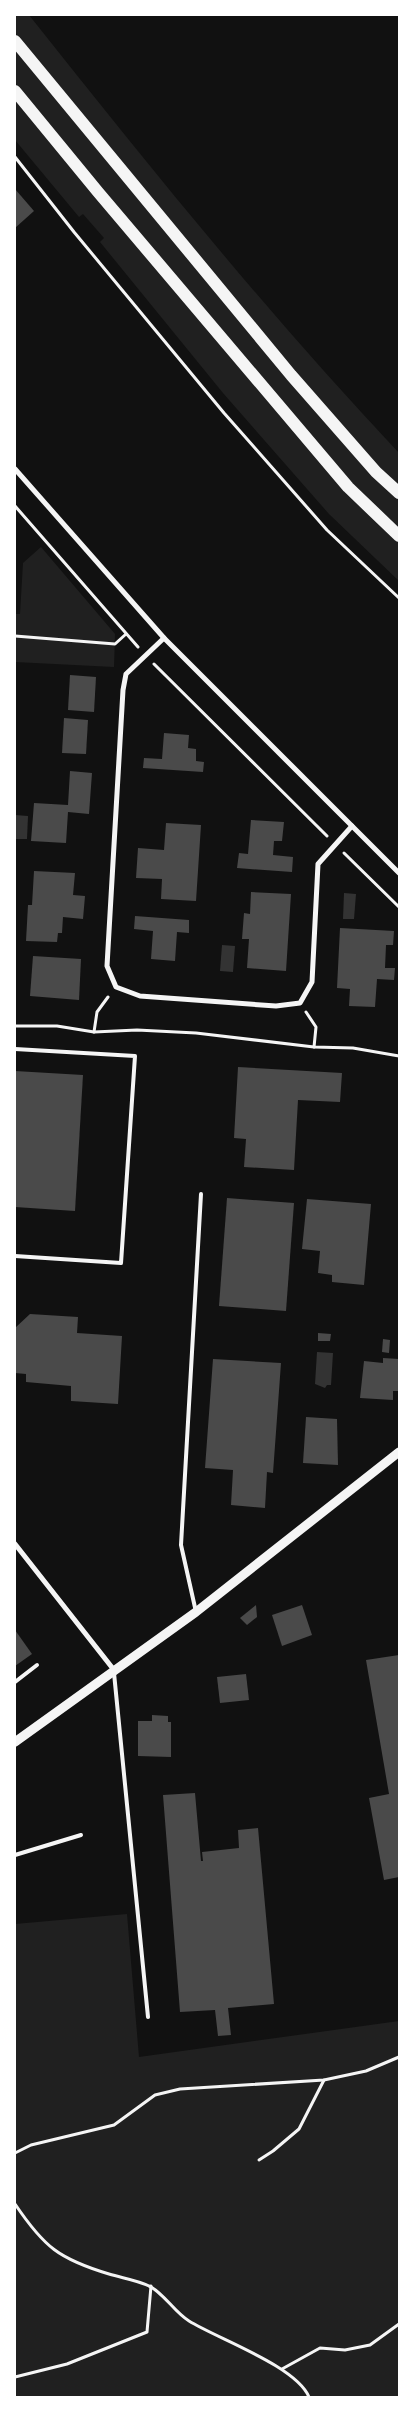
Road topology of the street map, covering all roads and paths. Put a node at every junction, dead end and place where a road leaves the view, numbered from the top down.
1 (15, 41) edge
2 (15, 90) edge
3 (15, 157) edge
4 (15, 469) edge
5 (399, 494) edge
6 (15, 506) edge
7 (399, 536) edge
8 (399, 598) edge
9 (126, 634) junction
10 (15, 636) edge
11 (164, 638) junction
12 (146, 656) junction
13 (352, 826) junction
14 (336, 845) junction
15 (399, 873) edge
16 (399, 907) edge
17 (116, 987) junction
18 (300, 1003) junction
19 (15, 1026) edge
20 (94, 1032) junction
21 (314, 1047) junction
22 (15, 1049) edge
23 (399, 1056) edge
24 (201, 1194) dead end
25 (15, 1256) edge
26 (399, 1452) edge
27 (15, 1544) edge
28 (196, 1612) junction
29 (38, 1665) dead end
30 (114, 1670) junction
31 (15, 1682) edge
32 (15, 1742) edge
33 (81, 1835) dead end
34 (15, 1855) edge
35 (148, 2017) dead end
36 (399, 2057) edge
37 (324, 2080) junction
38 (15, 2153) edge
39 (258, 2160) dead end
40 (15, 2204) edge
41 (151, 2286) junction
42 (399, 2324) edge
43 (282, 2369) junction
44 (15, 2377) edge
45 (308, 2397) edge

1 - 5 main road
2 - 7 main road
3 - 8 path
4 - 11 street
6 - 9 path
9 - 10 path
9 - 12 path
11 - 12 street
11 - 13 street
12 - 14 path
12 - 17 street
13 - 14 street
13 - 15 street
14 - 16 path
14 - 18 street
17 - 18 street
17 - 20 path
18 - 21 path
19 - 20 path
20 - 21 path
21 - 23 path
22 - 25 lane
24 - 28 lane
26 - 28 street
27 - 30 street
28 - 30 street
29 - 31 lane
30 - 32 street
30 - 35 lane
33 - 34 lane
36 - 37 path
37 - 38 path
37 - 39 path
40 - 41 path
41 - 43 path
41 - 44 path
42 - 43 path
43 - 45 path

